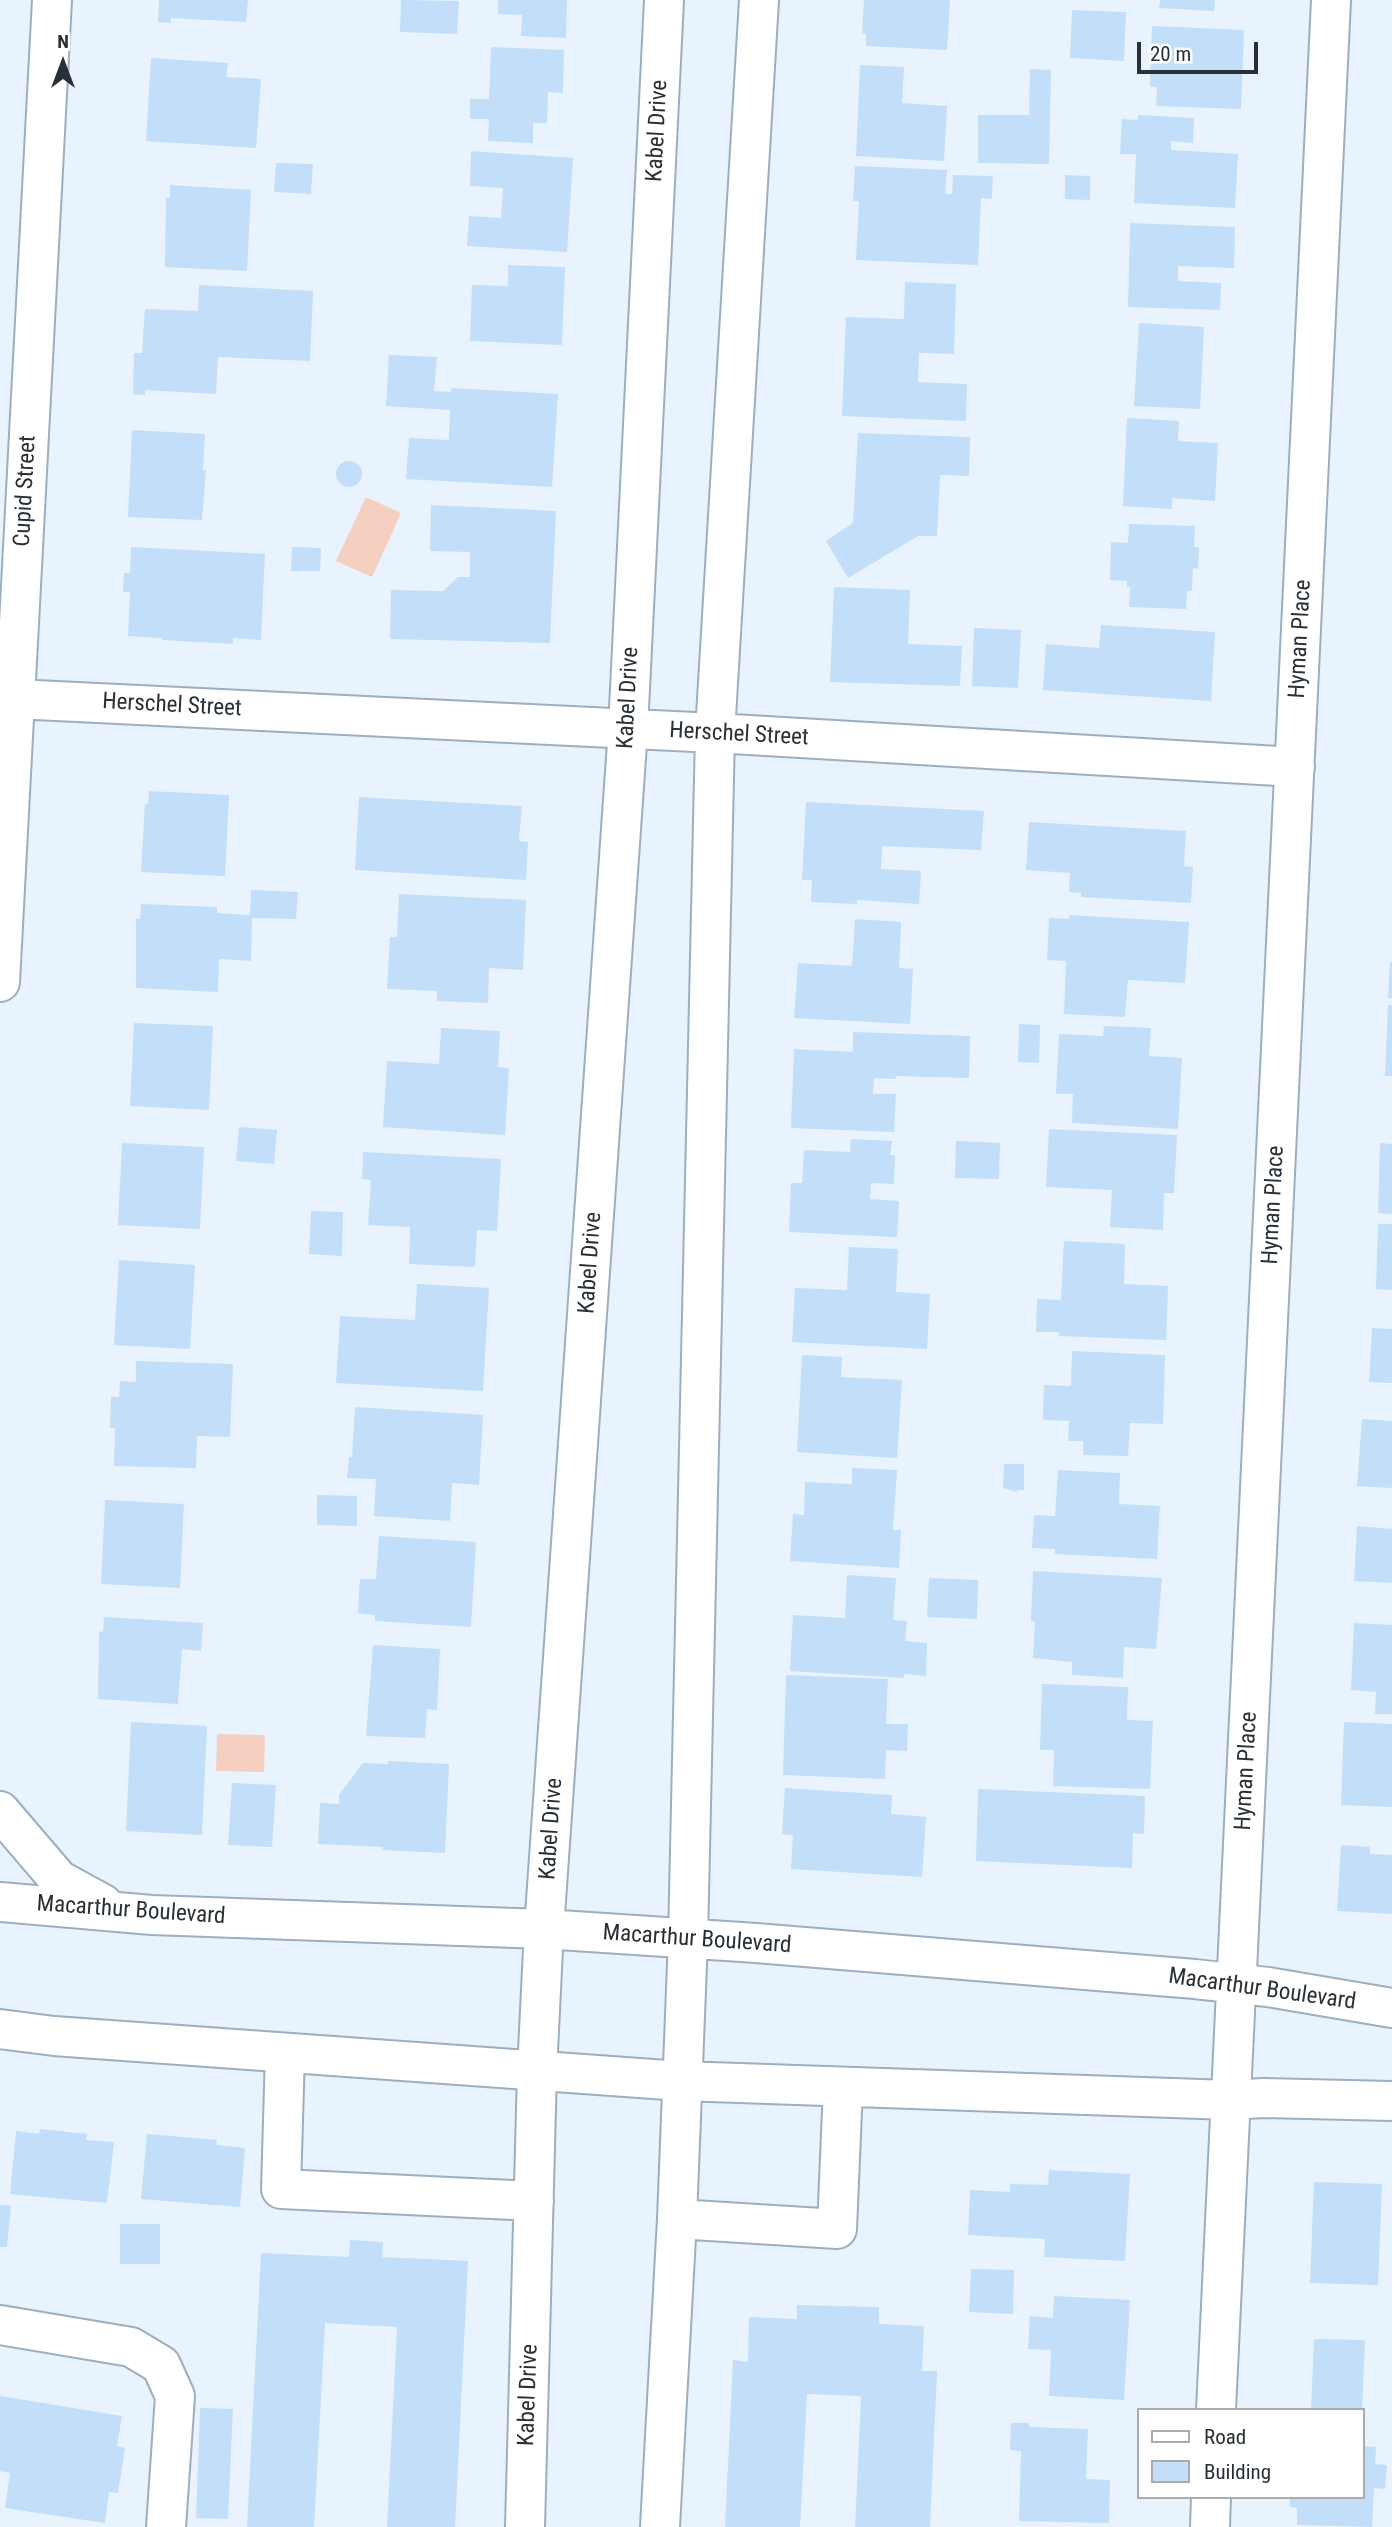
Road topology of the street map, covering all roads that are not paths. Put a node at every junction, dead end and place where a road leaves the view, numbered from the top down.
1 (51, 0) edge
2 (664, 0) edge
3 (759, 0) edge
4 (1331, 0) edge
5 (15, 699) junction
6 (628, 729) junction
7 (715, 733) junction
8 (1294, 767) junction
9 (0, 982) edge
10 (0, 1811) edge
11 (0, 1902) edge
12 (117, 1912) junction
13 (544, 1929) junction
14 (688, 1939) junction
15 (1234, 1983) junction
16 (1392, 2008) edge
17 (0, 2029) edge
18 (285, 2053) junction
19 (537, 2071) junction
20 (681, 2081) junction
21 (843, 2087) junction
22 (1230, 2101) junction
23 (1392, 2101) edge
24 (534, 2201) junction
25 (677, 2219) junction
26 (0, 2325) edge
27 (1216, 2408) edge
28 (1211, 2499) edge
29 (166, 2527) edge
30 (525, 2527) edge
31 (660, 2527) edge
32 (1210, 2527) edge

1 - 5 street, Cupid Street
2 - 6 street, Kabel Drive
3 - 7 street
4 - 8 street, Hyman Place
5 - 6 street, Herschel Street
5 - 9 street, Cupid Street
6 - 7 street, Herschel Street
6 - 13 street, Kabel Drive
7 - 8 street, Herschel Street
7 - 14 street
8 - 15 street, Hyman Place
10 - 12 street
11 - 12 street, Macarthur Boulevard
12 - 13 street, Macarthur Boulevard
13 - 14 street, Macarthur Boulevard
13 - 19 street, Kabel Drive
14 - 15 street, Macarthur Boulevard
14 - 20 street
15 - 16 street, Macarthur Boulevard
15 - 22 street, Hyman Place
17 - 18 street
18 - 19 street
18 - 24 street
19 - 20 street
19 - 24 street, Kabel Drive
20 - 21 street
20 - 25 street
21 - 22 street
21 - 25 street
22 - 23 street
22 - 27 street, Hyman Place
24 - 30 street, Kabel Drive
25 - 31 street
26 - 29 street
28 - 32 street

